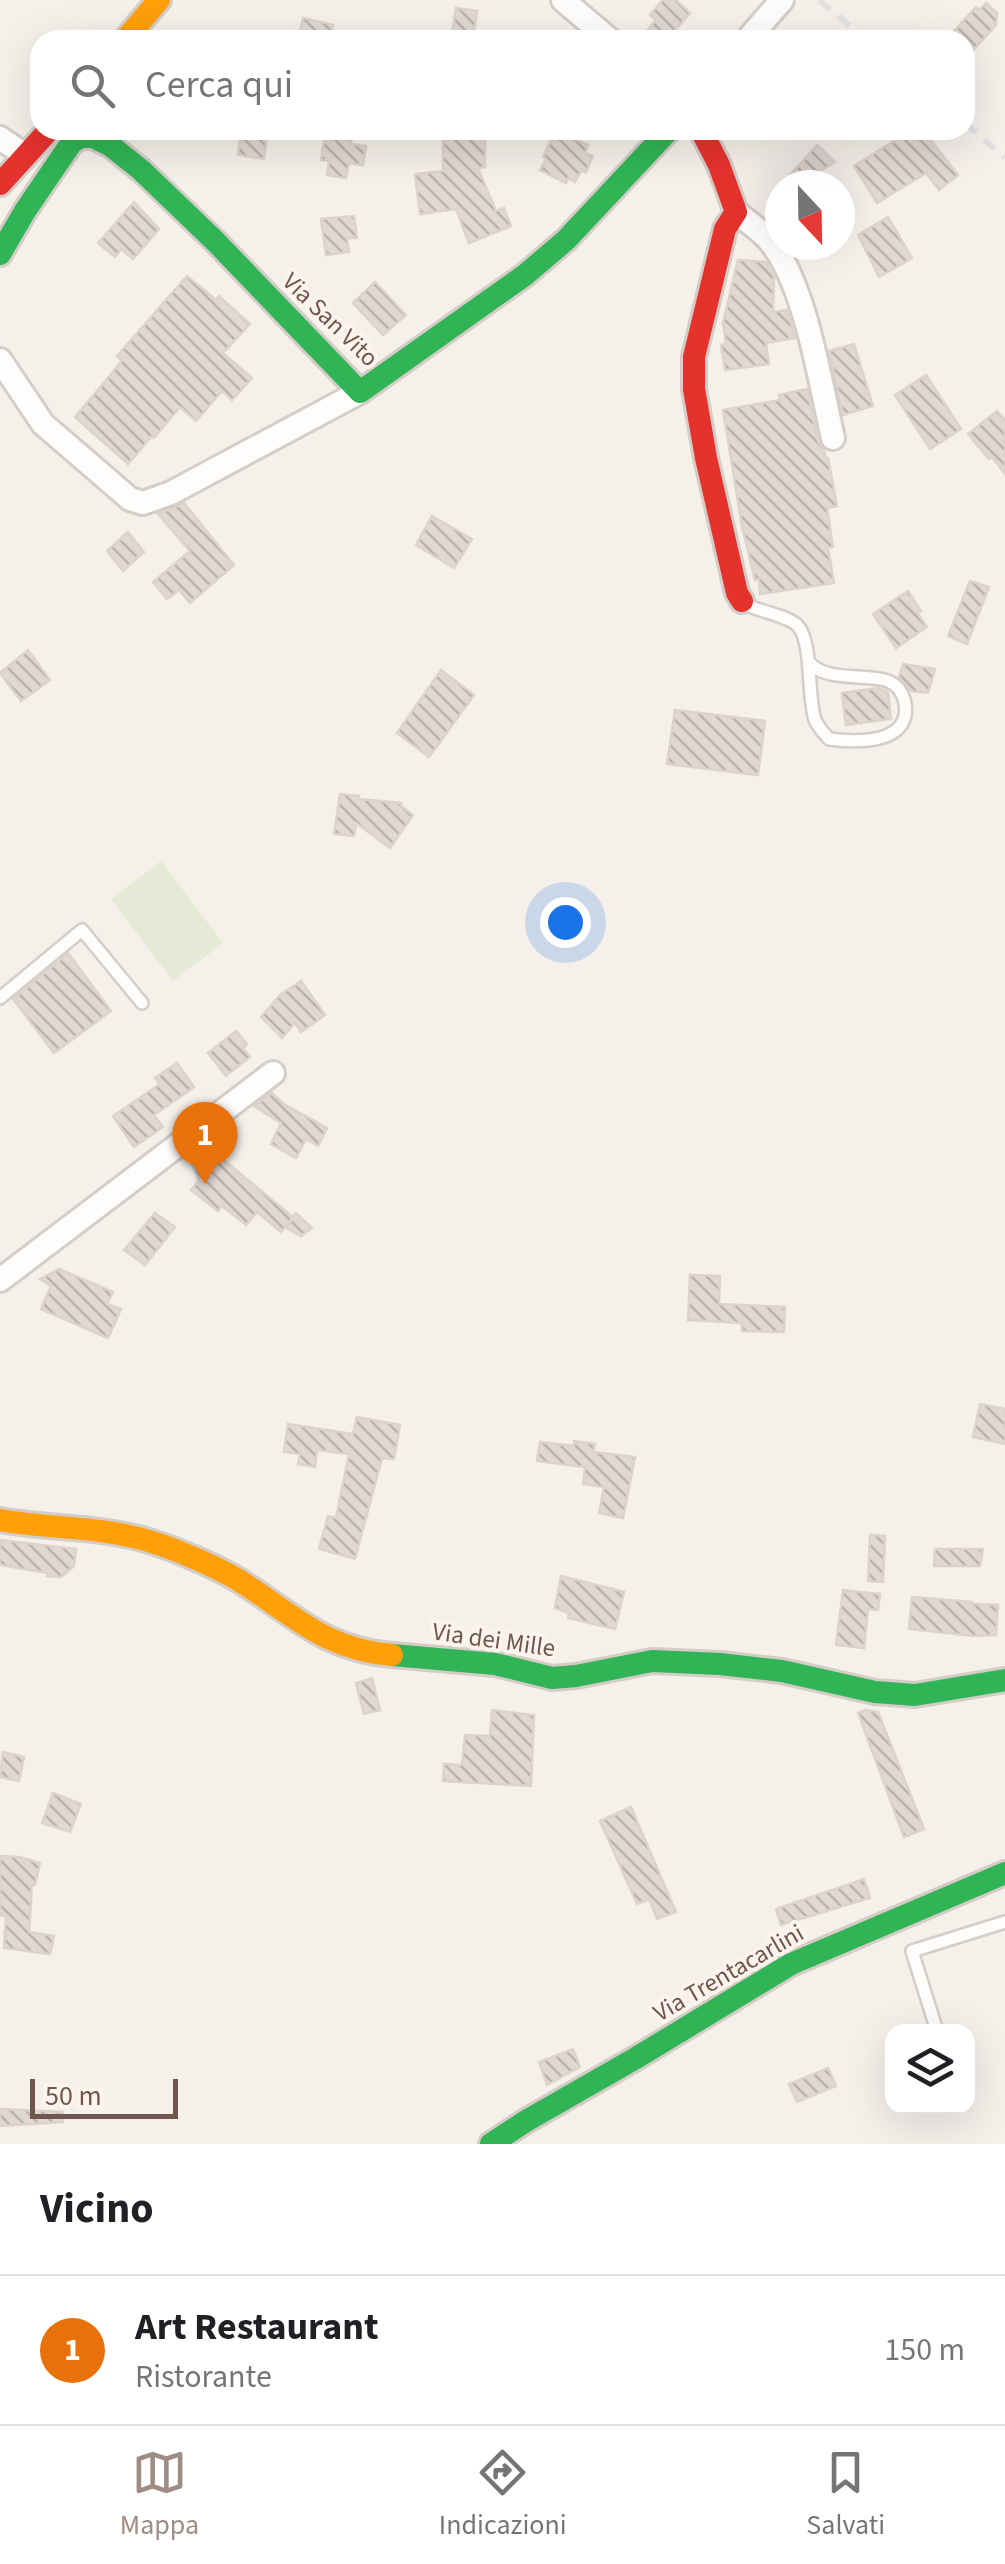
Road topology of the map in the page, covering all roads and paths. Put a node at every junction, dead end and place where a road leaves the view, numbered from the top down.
1 (159, 0) edge
2 (563, 0) edge
3 (782, 0) edge
4 (134, 30) edge
5 (598, 30) edge
6 (756, 30) edge
7 (0, 138) edge
8 (39, 140) edge
9 (78, 140) edge
10 (88, 140) edge
11 (124, 140) edge
12 (660, 140) edge
13 (706, 140) edge
14 (25, 155) junction
15 (142, 171) junction
16 (0, 184) edge
17 (736, 212) junction
18 (0, 254) edge
19 (0, 360) edge
20 (360, 392) junction
21 (833, 438) dead end
22 (742, 601) joint
23 (808, 662) junction
24 (0, 998) edge
25 (142, 1003) dead end
26 (273, 1073) dead end
27 (0, 1280) edge
28 (0, 1520) edge
29 (1005, 1680) edge
30 (1005, 1873) edge
31 (1005, 1922) edge
32 (935, 2024) edge
33 (491, 2144) edge

1 - 4 street
2 - 5 street
3 - 6 street
7 - 14 street
8 - 14 street
9 - 18 street
10 - 15 street, Via San Vito
11 - 15 street
12 - 20 street, Via San Vito
13 - 17 street
14 - 16 street
15 - 20 street, Via San Vito
17 - 21 street
17 - 22 street
19 - 20 street
22 - 23 lane
23 - 23 lane
24 - 25 lane
26 - 27 street
28 - 29 street, Via dei Mille
30 - 33 street, Via Trentacarlini
31 - 32 lane

